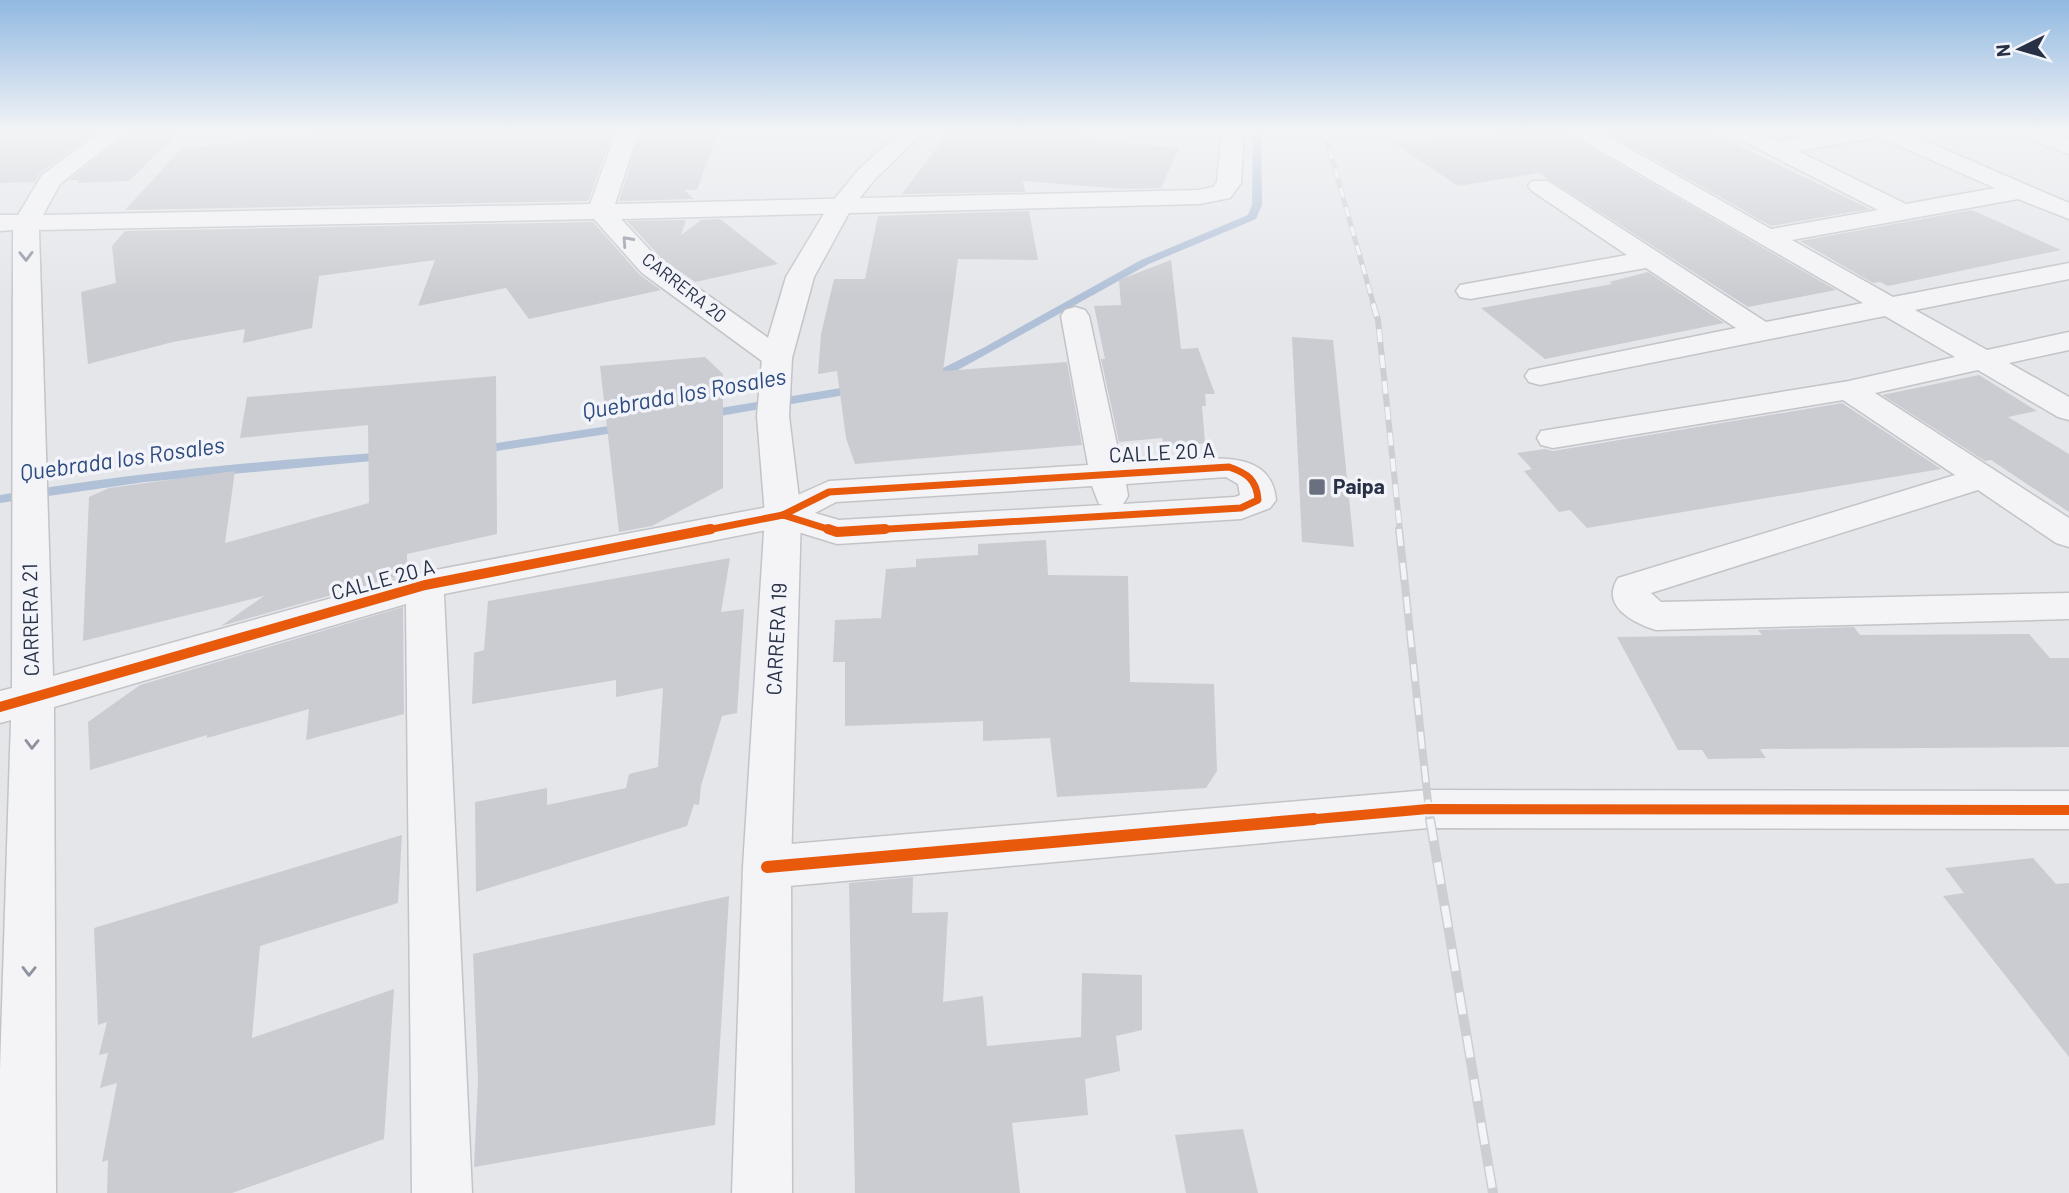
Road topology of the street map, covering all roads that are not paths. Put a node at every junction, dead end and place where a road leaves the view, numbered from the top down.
1 (45, 186) edge
2 (609, 186) edge
3 (857, 186) edge
4 (1227, 186) edge
5 (1541, 186) dead end
6 (1678, 186) edge
7 (1851, 186) edge
8 (2009, 186) edge
9 (2021, 191) junction
10 (840, 207) junction
11 (600, 211) junction
12 (1904, 212) junction
13 (2069, 212) edge
14 (13, 222) edge
15 (1768, 237) junction
16 (1650, 259) junction
17 (2069, 271) edge
18 (1470, 291) dead end
19 (1889, 307) junction
20 (1075, 316) dead end
21 (1761, 332) junction
22 (2069, 341) edge
23 (1983, 360) junction
24 (776, 364) junction
25 (1540, 376) dead end
26 (1849, 390) junction
27 (2069, 410) edge
28 (1553, 438) dead end
29 (1106, 473) junction
30 (1982, 478) junction
31 (783, 514) junction
32 (1115, 516) junction
33 (2069, 535) edge
34 (425, 585) junction
35 (2069, 606) edge
36 (16, 702) edge
37 (2069, 810) edge
38 (767, 867) junction
39 (26, 1193) edge
40 (442, 1193) edge
41 (762, 1193) edge

1 - 14 street
2 - 11 street
3 - 10 street, CARRERA 19
4 - 10 street
5 - 16 street
6 - 15 street
7 - 12 street
8 - 9 street
9 - 12 street
9 - 13 street
10 - 11 street
10 - 24 street, CARRERA 19
11 - 14 street
24 -> 11 street, CARRERA 20
12 - 15 street
14 -> 36 street, CARRERA 21
15 - 19 street
16 - 18 street
16 - 21 street
17 - 19 street
19 - 21 street
19 - 23 street
20 - 29 street
21 - 25 street
22 - 23 street
23 - 26 street
23 - 27 street
24 - 31 street, CARRERA 19
26 - 28 street
26 - 30 street
29 - 31 street, CALLE 20 A
29 - 32 street
29 - 32 street, CALLE 20 A
30 - 33 street
30 - 35 street
31 - 32 street, CALLE 20 A
31 - 34 street, CALLE 20 A
31 - 38 street, CARRERA 19
34 - 36 street, CALLE 20 A
34 - 40 street
36 -> 39 street, CARRERA 21
37 - 38 street
38 - 41 street, CARRERA 19

